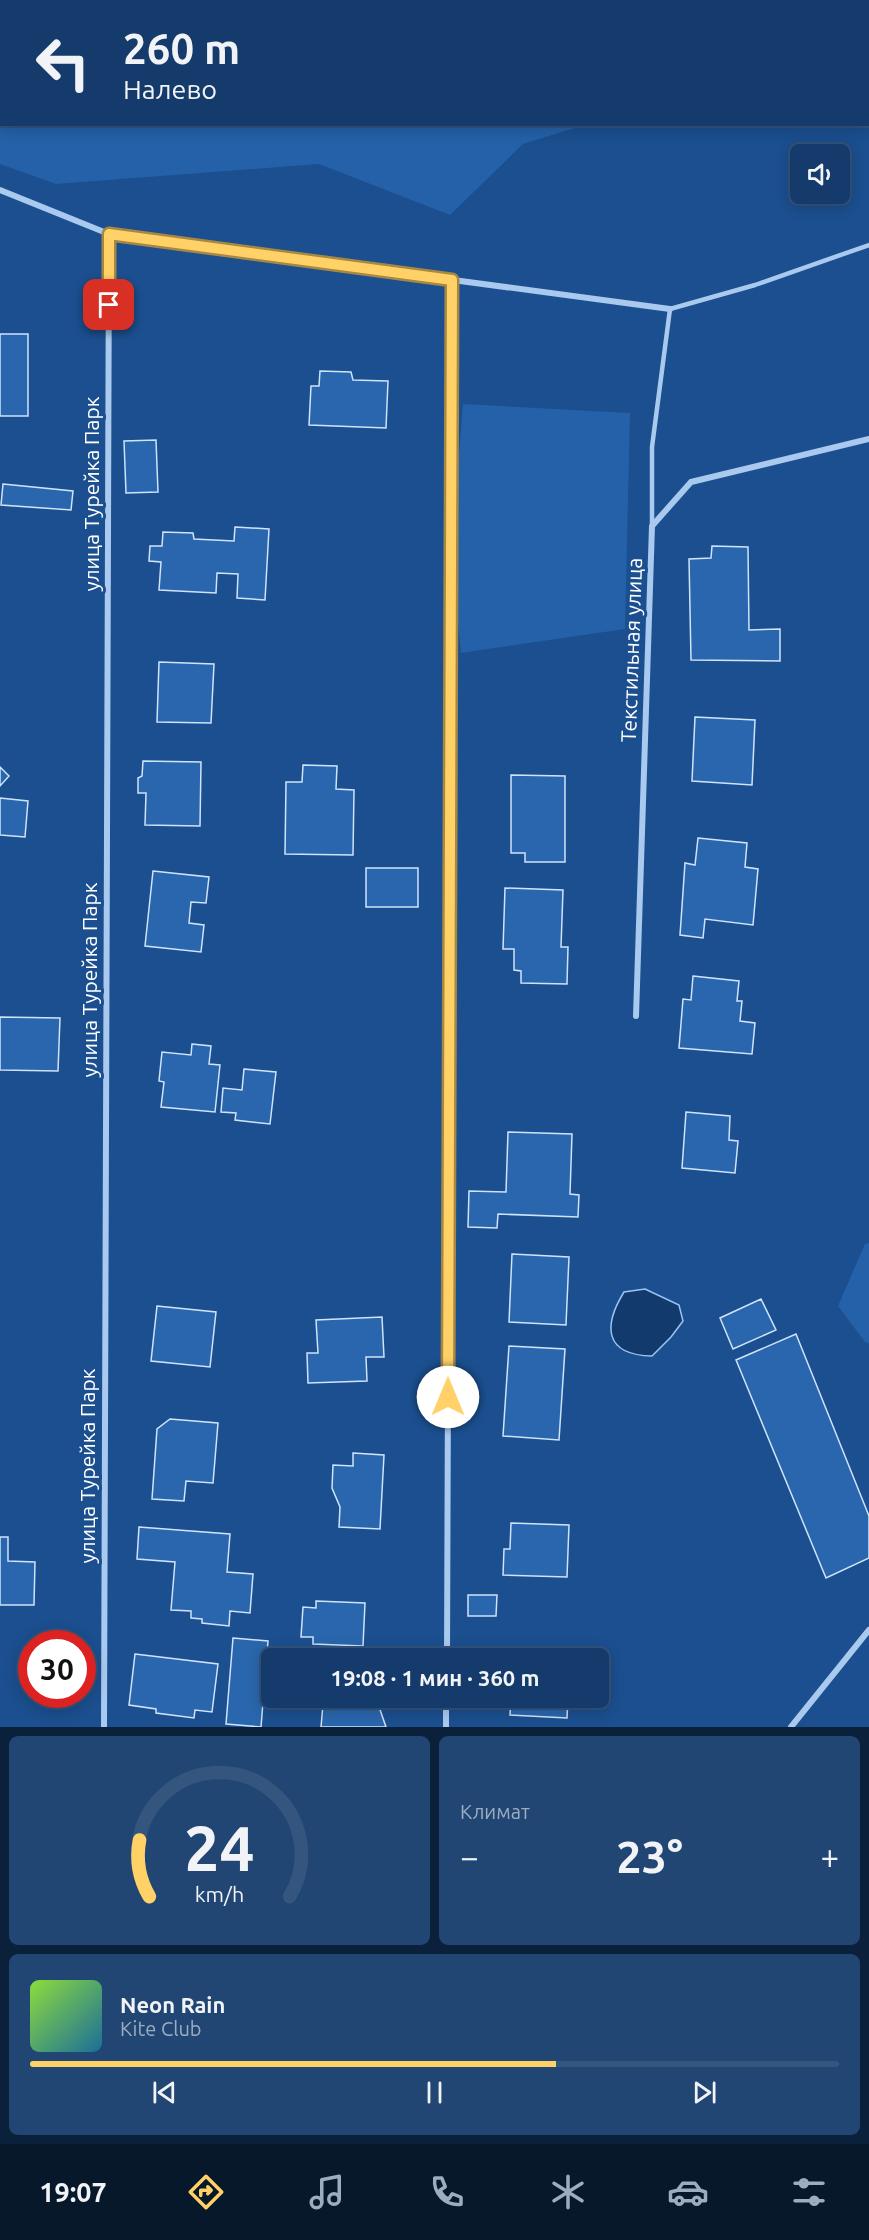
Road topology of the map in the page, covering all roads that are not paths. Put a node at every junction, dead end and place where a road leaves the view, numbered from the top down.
1 (0, 190) edge
2 (109, 234) junction
3 (869, 244) edge
4 (452, 280) junction
5 (670, 309) junction
6 (869, 439) edge
7 (652, 526) junction
8 (636, 1016) dead end
9 (869, 1630) edge
10 (447, 1648) edge
11 (447, 1708) edge
12 (104, 1727) edge
13 (446, 1727) edge
14 (791, 1727) edge

1 - 2 street
2 - 4 street
2 - 12 street, улица Турейка Парк
3 - 5 lane
4 - 5 street
4 - 10 street
5 - 7 lane
6 - 7 street
7 - 8 street, Текстильная улица
9 - 14 street
11 - 13 street

